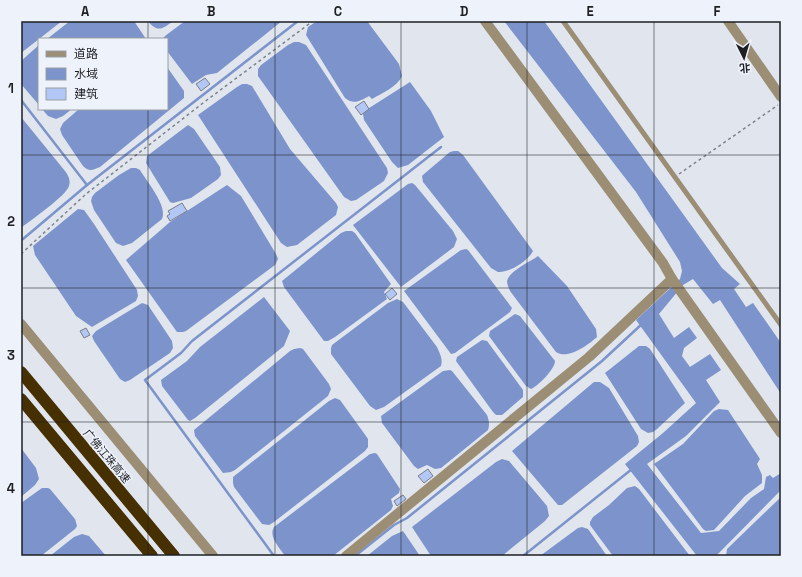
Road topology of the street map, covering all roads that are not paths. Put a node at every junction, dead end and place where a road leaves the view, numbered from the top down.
1 (485, 21) edge
2 (563, 21) edge
3 (728, 21) edge
4 (781, 97) edge
5 (672, 279) junction
6 (21, 324) edge
7 (781, 325) edge
8 (21, 372) edge
9 (21, 399) edge
10 (781, 433) edge
11 (152, 556) edge
12 (174, 556) edge
13 (213, 556) edge
14 (346, 556) edge

1 - 5 street
2 - 7 lane
3 - 4 street
5 - 10 street
5 - 14 street
6 - 13 street
8 - 12 highway, 广佛江珠高速
9 - 11 highway

